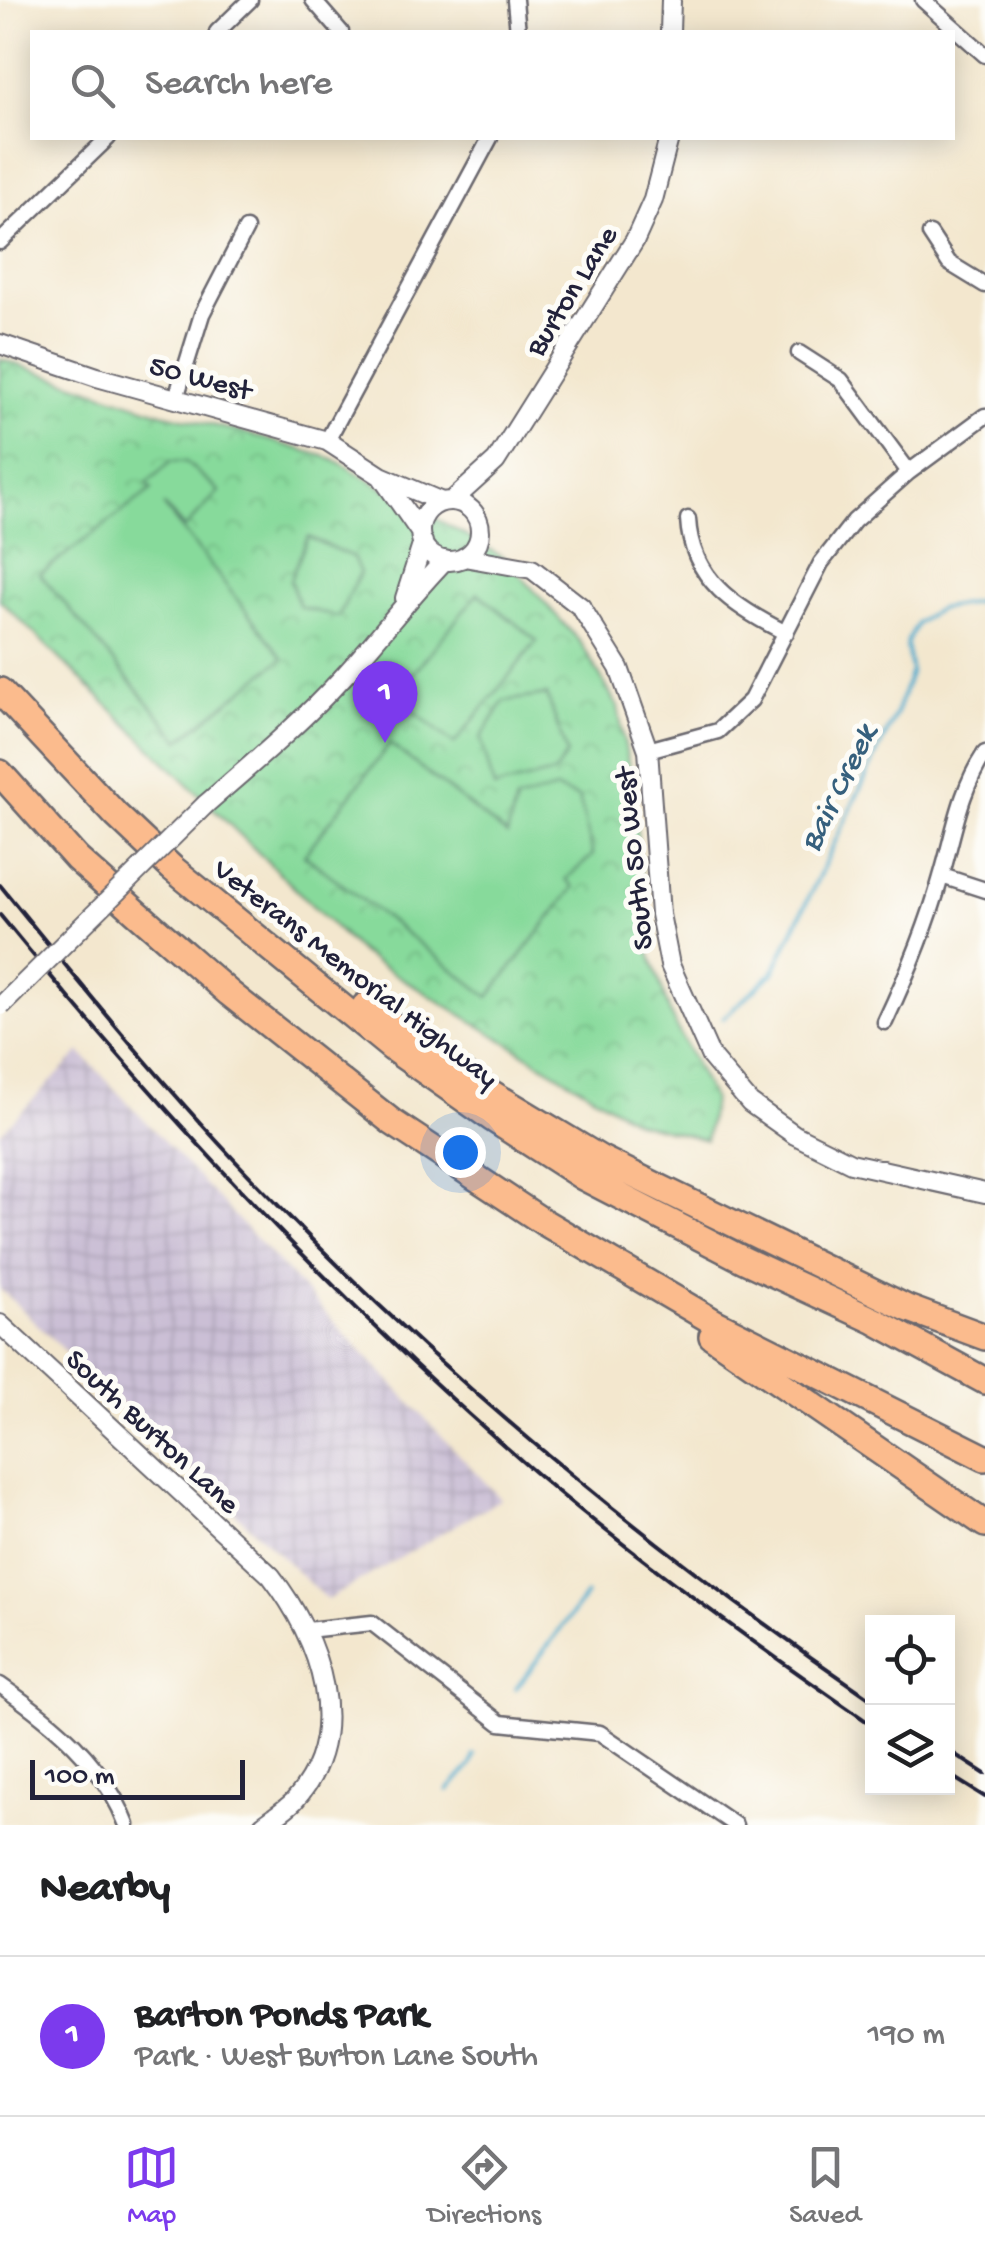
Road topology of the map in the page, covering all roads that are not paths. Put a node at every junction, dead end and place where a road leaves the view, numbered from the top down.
1 (250, 0) edge
2 (313, 0) edge
3 (514, 0) edge
4 (671, 0) edge
5 (922, 0) edge
6 (218, 30) edge
7 (339, 30) edge
8 (518, 30) edge
9 (670, 30) edge
10 (985, 55) edge
11 (106, 140) edge
12 (489, 140) edge
13 (668, 140) edge
14 (246, 228) dead end
15 (930, 234) dead end
16 (0, 242) edge
17 (985, 285) edge
18 (0, 344) edge
19 (799, 353) dead end
20 (176, 398) junction
21 (985, 416) edge
22 (327, 441) junction
23 (496, 461) junction
24 (908, 472) junction
25 (381, 476) junction
26 (447, 501) junction
27 (688, 519) dead end
28 (478, 521) junction
29 (421, 537) junction
30 (454, 558) junction
31 (515, 564) junction
32 (403, 604) junction
33 (786, 633) junction
34 (0, 691) edge
35 (648, 750) junction
36 (985, 753) edge
37 (0, 773) edge
38 (942, 876) junction
39 (985, 890) edge
40 (200, 891) junction
41 (0, 1006) edge
42 (885, 1022) dead end
43 (985, 1193) edge
44 (542, 1221) junction
45 (0, 1324) edge
46 (985, 1337) edge
47 (985, 1380) edge
48 (985, 1458) edge
49 (985, 1524) edge
50 (307, 1630) junction
51 (0, 1685) edge
52 (126, 1825) edge
53 (263, 1825) edge
54 (734, 1825) edge

1 - 6 street
2 - 7 street
3 - 8 street
4 - 9 street
5 - 10 street
11 - 16 street
12 - 22 street
13 - 23 street, Burton Lane
14 - 20 street
15 - 17 street
18 - 20 street, 50 West
19 - 24 street
20 - 22 street, 50 West
21 - 24 street
22 - 25 street, 50 West
23 - 26 street, Burton Lane
23 - 28 street, Burton Lane
24 - 33 street
25 - 26 street, 50 West
25 - 29 street, 50 West
26 - 28 street
26 - 29 street
27 - 33 street
28 - 30 street
28 - 31 street, South 50 West
29 - 30 street
29 - 32 street
30 - 31 street, South 50 West
30 - 32 street
31 - 35 street, South 50 West
32 - 41 street, bridge
33 - 35 street
34 - 40 highway, Veterans Memorial Highway
35 - 43 street, South 50 West
36 - 38 street
37 - 44 highway
38 - 39 street
38 - 42 street
40 - 46 highway
40 - 47 highway, Veterans Memorial Highway
44 - 48 highway
44 - 49 highway
45 - 50 street, South Burton Lane
50 - 53 street, South Burton Lane
50 - 54 street
51 - 52 street

